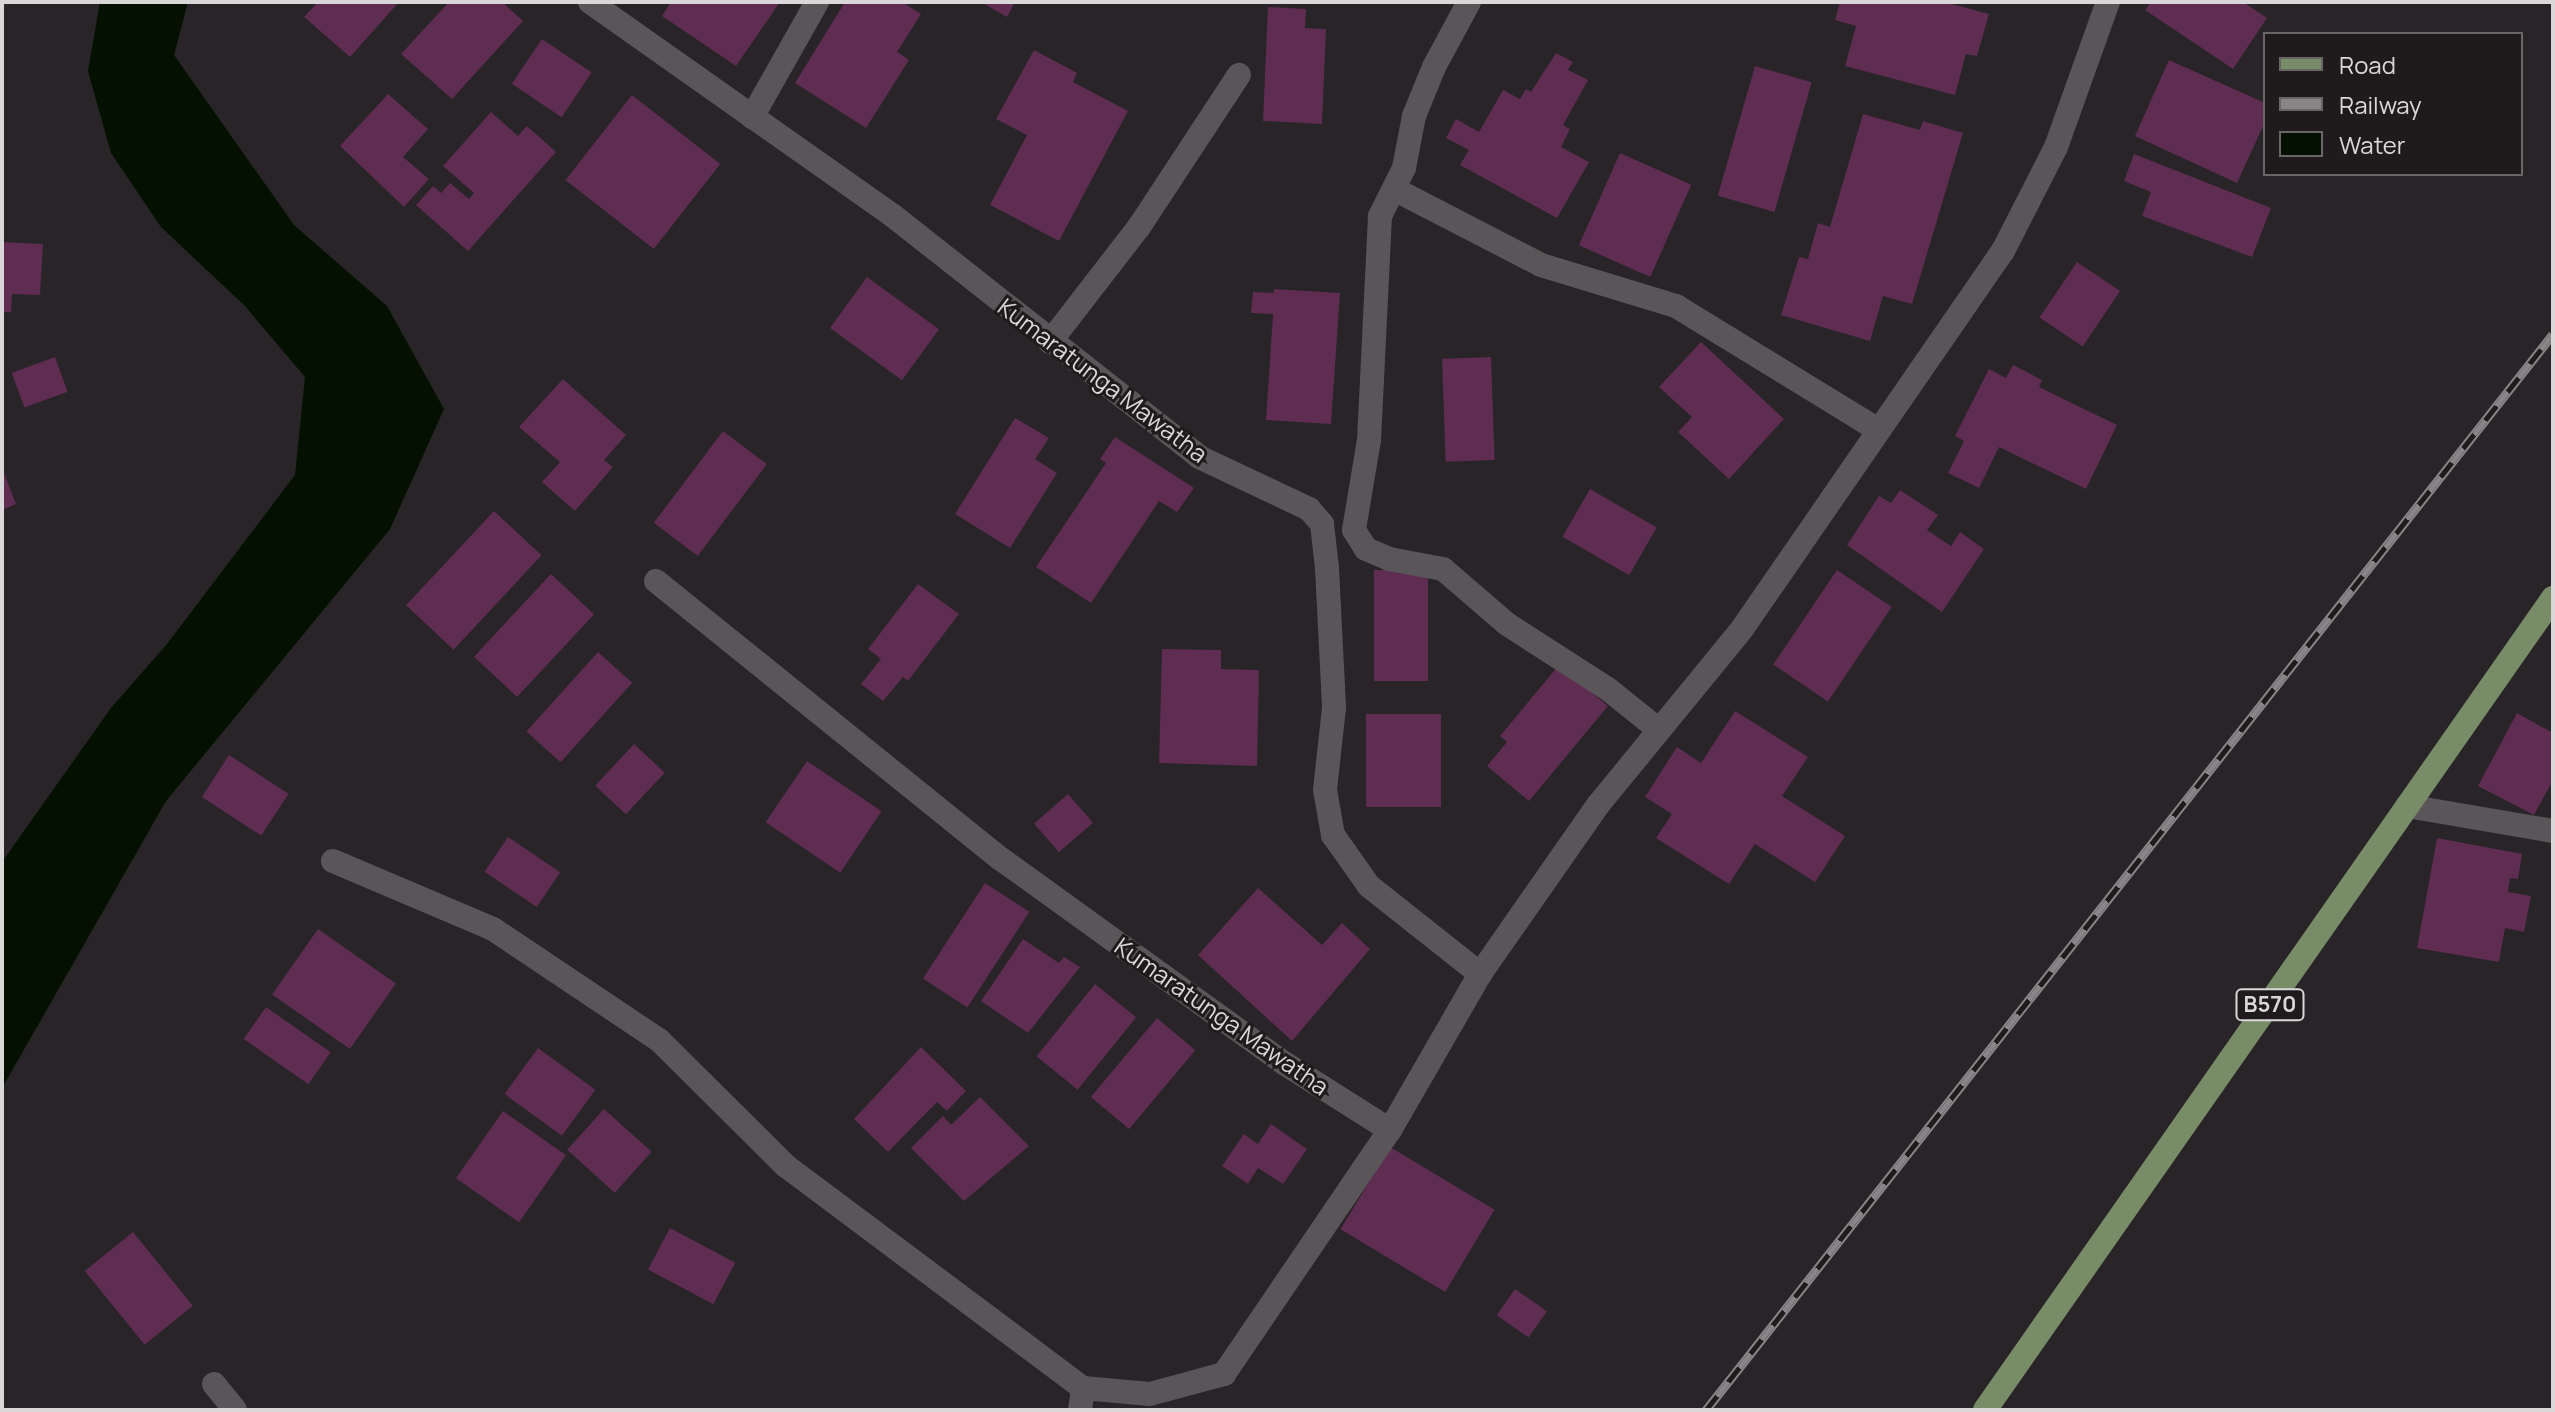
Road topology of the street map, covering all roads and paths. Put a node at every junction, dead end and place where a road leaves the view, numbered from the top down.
1 (590, 2) edge
2 (817, 2) edge
3 (1469, 2) edge
4 (2108, 2) edge
5 (1239, 75) dead end
6 (752, 117) junction
7 (1394, 189) junction
8 (1050, 342) junction
9 (1877, 429) junction
10 (656, 581) dead end
11 (2553, 598) edge
12 (1659, 730) junction
13 (2407, 806) junction
14 (2553, 831) edge
15 (333, 861) dead end
16 (1480, 974) junction
17 (1390, 1130) junction
18 (214, 1384) dead end
19 (1081, 1399) edge
20 (235, 1410) edge
21 (1985, 1410) edge

1 - 6 street, Kumaratunga Mawatha
2 - 6 street
3 - 7 street
4 - 9 street
5 - 8 street
6 - 8 street, Kumaratunga Mawatha
7 - 9 street
7 - 12 street
8 - 16 street, Kumaratunga Mawatha
9 - 12 street
10 - 17 street, Kumaratunga Mawatha
11 - 13 main road, B570
12 - 16 street
13 - 14 street
13 - 21 main road, B570
15 - 19 street
16 - 17 street
17 - 19 street
18 - 20 street

